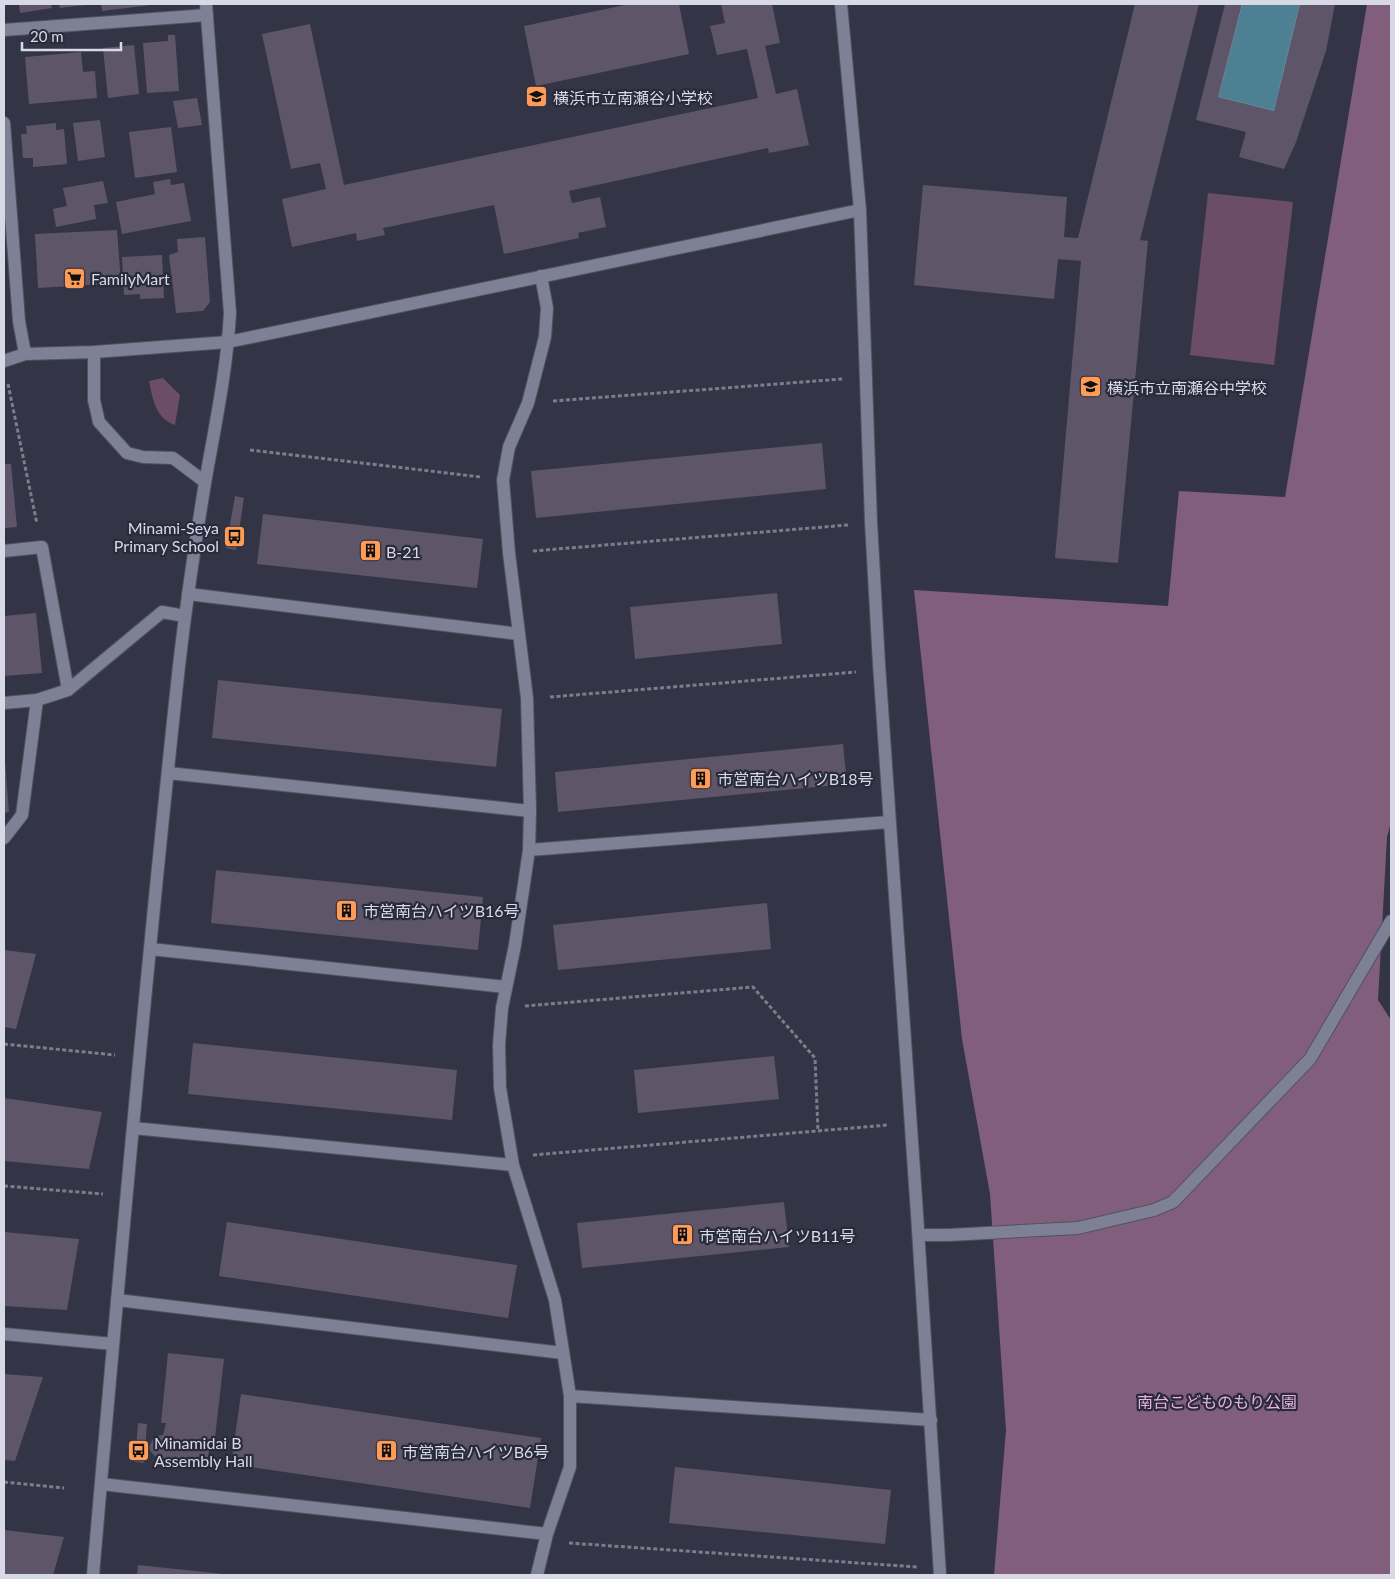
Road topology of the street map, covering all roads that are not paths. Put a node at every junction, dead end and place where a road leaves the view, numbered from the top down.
1 (841, 4) edge
2 (206, 9) edge
3 (4, 30) edge
4 (4, 123) edge
5 (860, 210) junction
6 (541, 276) junction
7 (228, 342) junction
8 (94, 352) junction
9 (24, 354) junction
10 (4, 361) edge
11 (205, 482) junction
12 (4, 551) edge
13 (188, 594) junction
14 (185, 616) junction
15 (519, 634) junction
16 (68, 690) junction
17 (37, 700) junction
18 (4, 702) edge
19 (168, 773) junction
20 (530, 811) junction
21 (889, 822) junction
22 (4, 838) edge
23 (529, 850) junction
24 (1391, 920) edge
25 (150, 949) junction
26 (506, 987) junction
27 (133, 1128) junction
28 (513, 1165) junction
29 (918, 1235) junction
30 (117, 1300) junction
31 (4, 1334) edge
32 (113, 1344) junction
33 (563, 1352) junction
34 (570, 1396) junction
35 (931, 1420) junction
36 (101, 1484) junction
37 (547, 1534) junction
38 (93, 1575) edge
39 (536, 1575) edge
40 (940, 1575) edge

1 - 5 street
2 - 3 street
2 - 7 street
4 - 9 street
5 - 6 street
5 - 21 street
6 - 7 street
6 - 15 street
7 - 8 street
7 - 11 street
8 - 9 street
8 - 11 street
9 - 10 street
11 - 13 street
12 - 16 street
13 - 14 street
13 - 15 street
14 - 16 street
14 - 19 street
15 - 20 street
16 - 17 street
17 - 18 street
17 - 22 street
19 - 20 street
19 - 25 street
20 - 23 street
21 - 23 street
21 - 29 street
23 - 26 street
24 - 29 street
25 - 26 street
25 - 27 street
26 - 28 street
27 - 28 street
27 - 30 street
28 - 33 street
29 - 35 street
30 - 32 street
30 - 33 street
31 - 32 street
32 - 36 street
33 - 34 street
34 - 35 street
34 - 37 street
35 - 40 street
36 - 37 street
36 - 38 street
37 - 39 street

